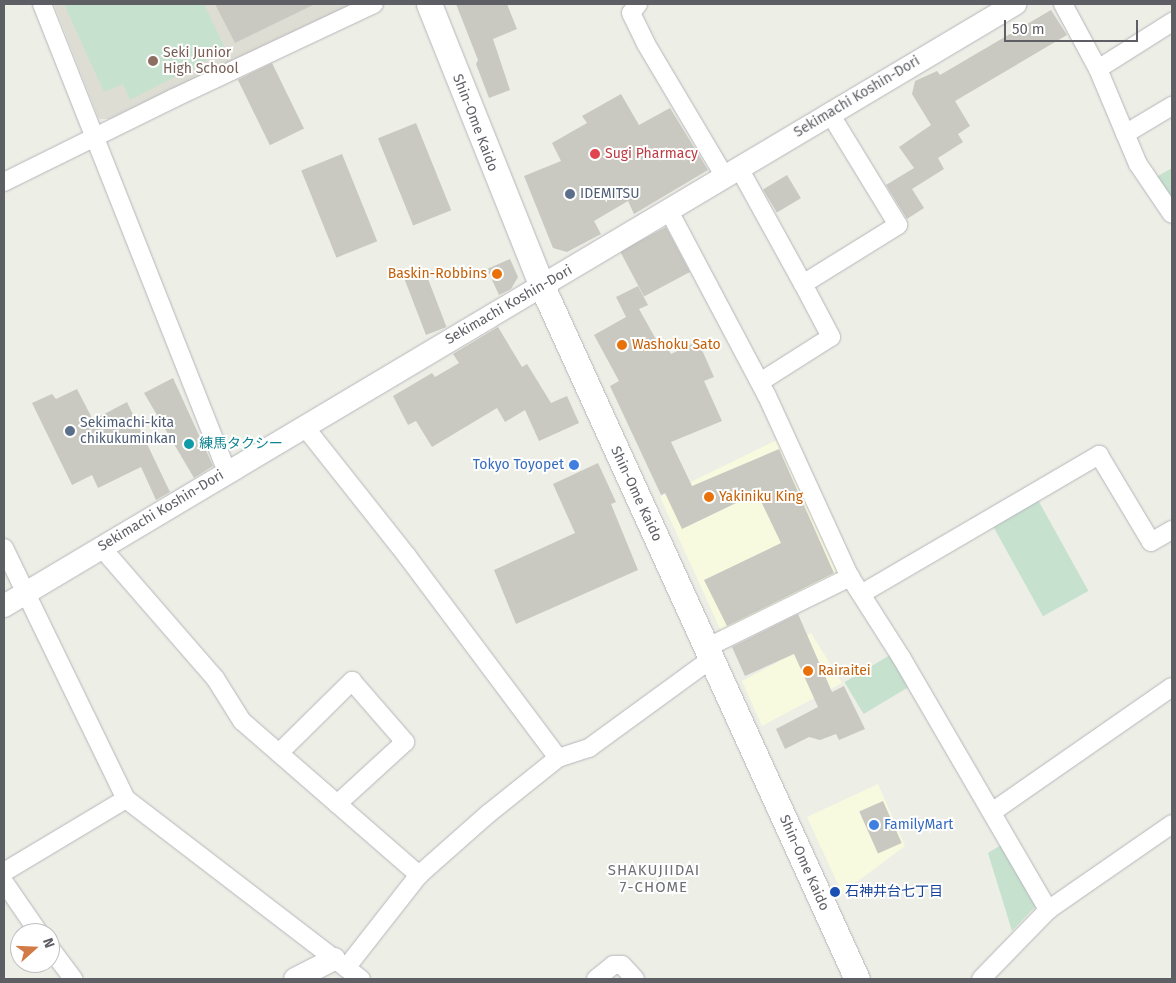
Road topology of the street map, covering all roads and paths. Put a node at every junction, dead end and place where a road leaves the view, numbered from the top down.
1 (42, 4) edge
2 (374, 4) edge
3 (429, 4) edge
4 (638, 4) edge
5 (1015, 4) edge
6 (1063, 4) edge
7 (1172, 22) edge
8 (1098, 68) junction
9 (1172, 106) edge
10 (829, 112) junction
11 (1125, 134) junction
12 (94, 137) junction
13 (732, 173) junction
14 (4, 182) edge
15 (669, 211) junction
16 (1172, 214) edge
17 (802, 284) junction
18 (542, 286) junction
19 (760, 382) junction
20 (304, 426) junction
21 (227, 472) junction
22 (1172, 530) edge
23 (101, 547) junction
24 (4, 548) edge
25 (850, 577) junction
26 (25, 593) junction
27 (861, 594) junction
28 (4, 606) edge
29 (709, 654) junction
30 (1172, 688) edge
31 (279, 753) junction
32 (558, 758) junction
33 (126, 799) junction
34 (337, 804) junction
35 (992, 812) junction
36 (1172, 824) edge
37 (4, 872) edge
38 (419, 875) junction
39 (4, 882) edge
40 (1048, 910) junction
41 (32, 923) edge
42 (60, 962) edge
43 (340, 964) junction
44 (72, 979) edge
45 (296, 979) edge
46 (361, 979) edge
47 (596, 979) edge
48 (635, 979) edge
49 (857, 979) edge
50 (981, 979) edge

1 - 12 street
2 - 12 street
3 - 18 main road, Shin-Ome Kaido
4 - 13 street
5 - 10 street, Sekimachi Koshin-Dori
6 - 8 street
7 - 8 street
8 - 11 street
9 - 11 street
10 - 13 street, Sekimachi Koshin-Dori
10 - 17 street
11 - 16 street
12 - 14 street
12 - 21 street
13 - 15 street, Sekimachi Koshin-Dori
13 - 17 street
15 - 18 street, Sekimachi Koshin-Dori
15 - 19 street
17 - 19 street
18 - 20 street, Sekimachi Koshin-Dori
18 - 29 main road, Shin-Ome Kaido
19 - 25 street
20 - 21 street, Sekimachi Koshin-Dori
20 - 32 street
21 - 23 street, Sekimachi Koshin-Dori
22 - 27 street
23 - 26 street, Sekimachi Koshin-Dori
23 - 31 street
24 - 26 street
25 - 27 street
25 - 29 street
26 - 28 street, Sekimachi Koshin-Dori
26 - 33 street
27 - 35 street
29 - 32 street
29 - 49 main road, Shin-Ome Kaido
30 - 35 street
31 - 34 street
31 - 34 street
32 - 38 street
33 - 37 street
33 - 43 street
34 - 38 street
35 - 40 street
36 - 40 street
38 - 43 street
39 - 41 street
40 - 50 street
42 - 44 street
43 - 45 street
43 - 46 street
47 - 48 street

